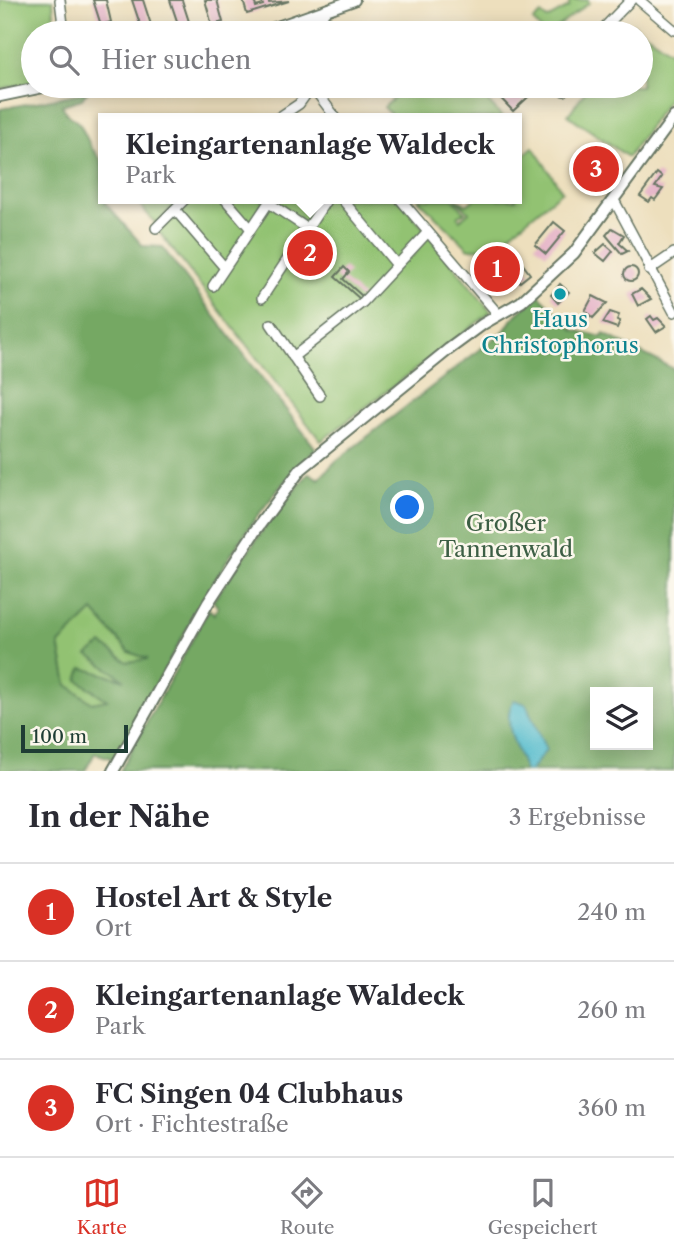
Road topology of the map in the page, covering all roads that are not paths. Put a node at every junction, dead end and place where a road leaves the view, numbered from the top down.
1 (60, 0) edge
2 (354, 0) edge
3 (631, 0) edge
4 (639, 0) edge
5 (63, 21) edge
6 (309, 21) edge
7 (611, 21) edge
8 (674, 30) edge
9 (21, 91) edge
10 (0, 96) edge
11 (303, 98) edge
12 (320, 98) edge
13 (286, 113) edge
14 (329, 113) edge
15 (671, 122) edge
16 (614, 201) junction
17 (180, 204) edge
18 (229, 204) edge
19 (268, 204) edge
20 (274, 204) edge
21 (324, 204) edge
22 (346, 204) edge
23 (404, 204) edge
24 (177, 212) dead end
25 (156, 228) dead end
26 (251, 229) junction
27 (308, 229) junction
28 (428, 232) junction
29 (674, 253) edge
30 (397, 265) junction
31 (225, 268) junction
32 (649, 270) junction
33 (213, 286) dead end
34 (262, 298) dead end
35 (674, 312) edge
36 (498, 314) junction
37 (271, 324) dead end
38 (293, 358) junction
39 (320, 396) dead end
40 (113, 771) edge

1 - 5 street
2 - 6 main road
3 - 7 street
4 - 8 street
9 - 10 main road
11 - 13 street
12 - 14 street
15 - 16 main road
16 - 32 street
16 - 36 main road
17 - 25 street
18 - 26 street
19 - 26 street
20 - 27 street
21 - 27 street
22 - 30 street
23 - 28 street
24 - 31 street
26 - 31 street
27 - 34 street
28 - 30 street
28 - 36 street
29 - 32 street
30 - 38 street
31 - 33 street
32 - 35 street
36 - 40 main road
37 - 38 street
38 - 39 street

